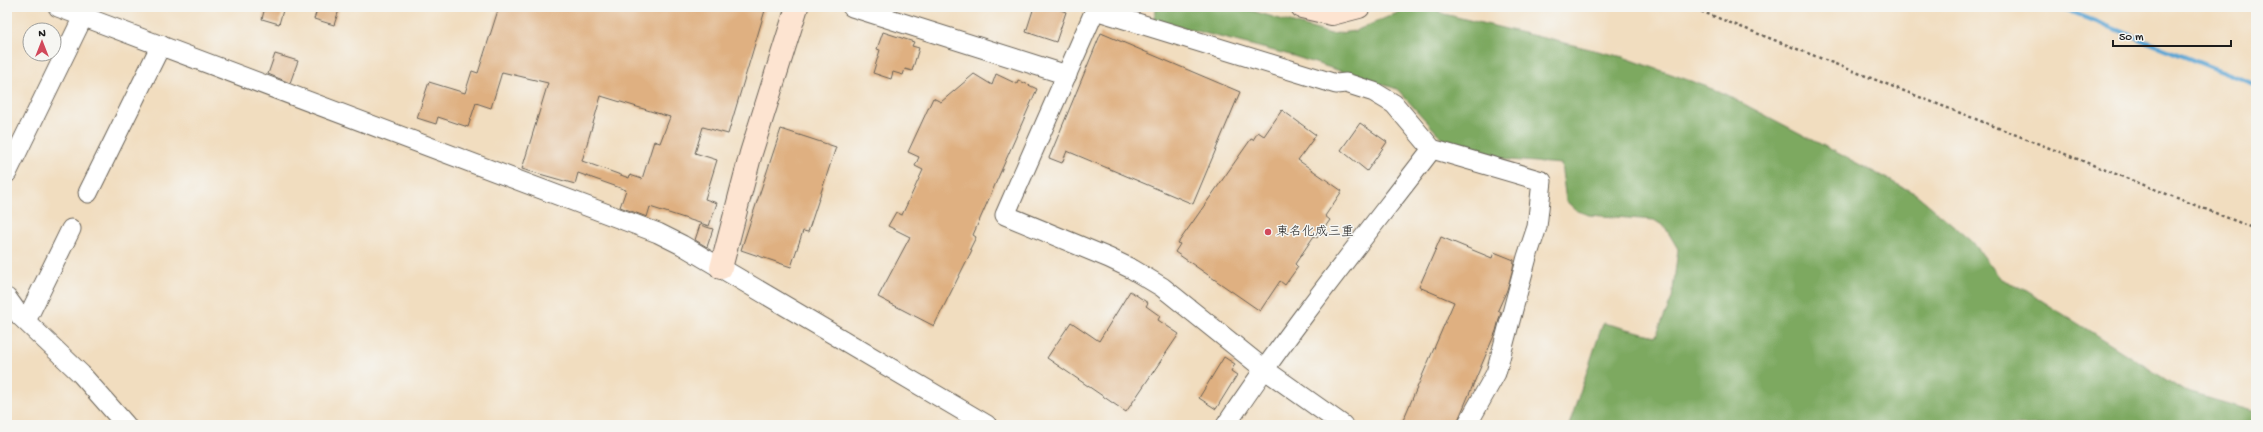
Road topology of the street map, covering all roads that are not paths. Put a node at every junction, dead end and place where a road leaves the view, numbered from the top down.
1 (58, 7) edge
2 (797, 7) edge
3 (852, 7) edge
4 (1302, 7) edge
5 (1359, 7) edge
6 (83, 17) junction
7 (161, 45) junction
8 (1067, 75) junction
9 (1432, 149) junction
10 (7, 173) edge
11 (88, 193) dead end
12 (71, 229) dead end
13 (721, 268) junction
14 (7, 298) edge
15 (26, 321) junction
16 (1264, 369) junction
17 (126, 425) edge
18 (987, 425) edge
19 (1226, 425) edge
20 (1343, 425) edge
21 (1467, 425) edge

1 - 6 street
2 - 13 street
3 - 8 street
4 - 5 street
6 - 7 street
6 - 10 street
7 - 11 street
7 - 13 street
8 - 9 street
8 - 16 street
9 - 16 street
9 - 21 street
12 - 15 street
13 - 18 street
14 - 15 street
15 - 17 street
16 - 19 street
16 - 20 street

